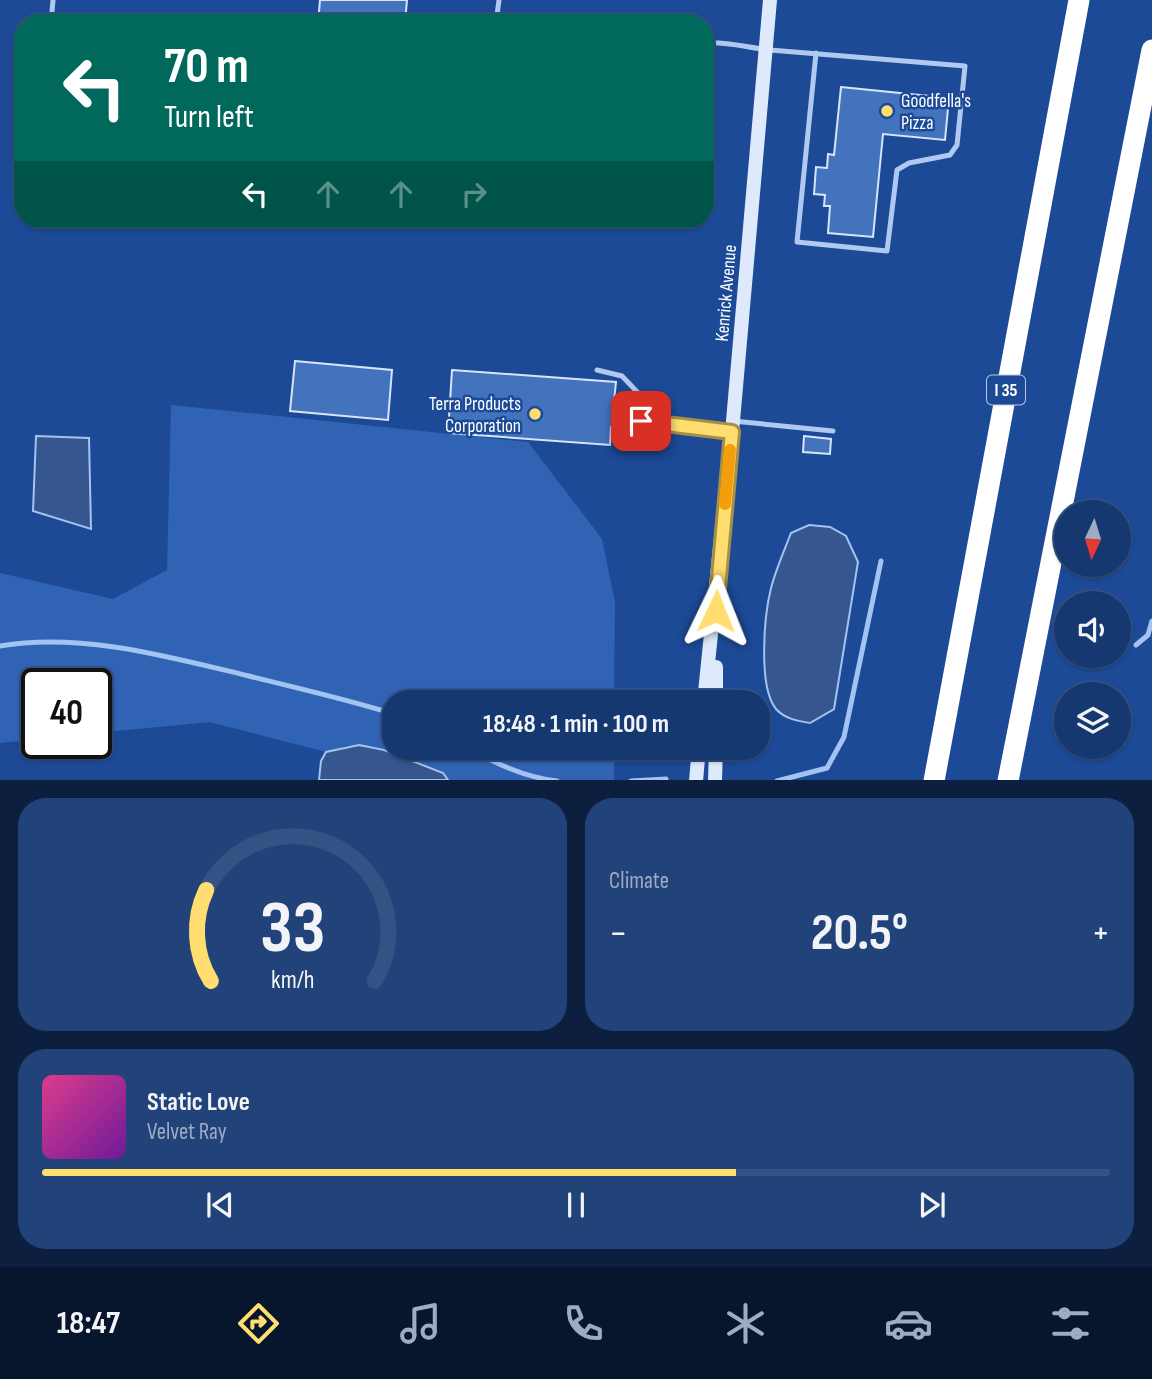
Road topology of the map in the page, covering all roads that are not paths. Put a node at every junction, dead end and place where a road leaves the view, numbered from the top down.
1 (770, 0) edge
2 (1077, 0) edge
3 (714, 42) edge
4 (765, 50) junction
5 (1152, 50) edge
6 (816, 54) junction
7 (597, 370) dead end
8 (641, 421) junction
9 (732, 427) junction
10 (833, 431) dead end
11 (639, 445) dead end
12 (716, 589) junction
13 (705, 690) edge
14 (716, 690) edge
15 (698, 760) edge
16 (716, 760) edge
17 (696, 780) edge
18 (716, 780) edge
19 (934, 780) edge
20 (1008, 780) edge

1 - 4 street, Kenrick Avenue
2 - 19 highway, I 35
3 - 4 lane
4 - 6 lane
4 - 9 street, Kenrick Avenue
5 - 20 highway
6 - 6 lane
7 - 8 lane
8 - 9 lane
8 - 11 lane
9 - 10 lane
9 - 12 street, Kenrick Avenue
12 - 13 street, Kenrick Avenue
12 - 14 street, Kenrick Avenue
15 - 17 street
16 - 18 street

